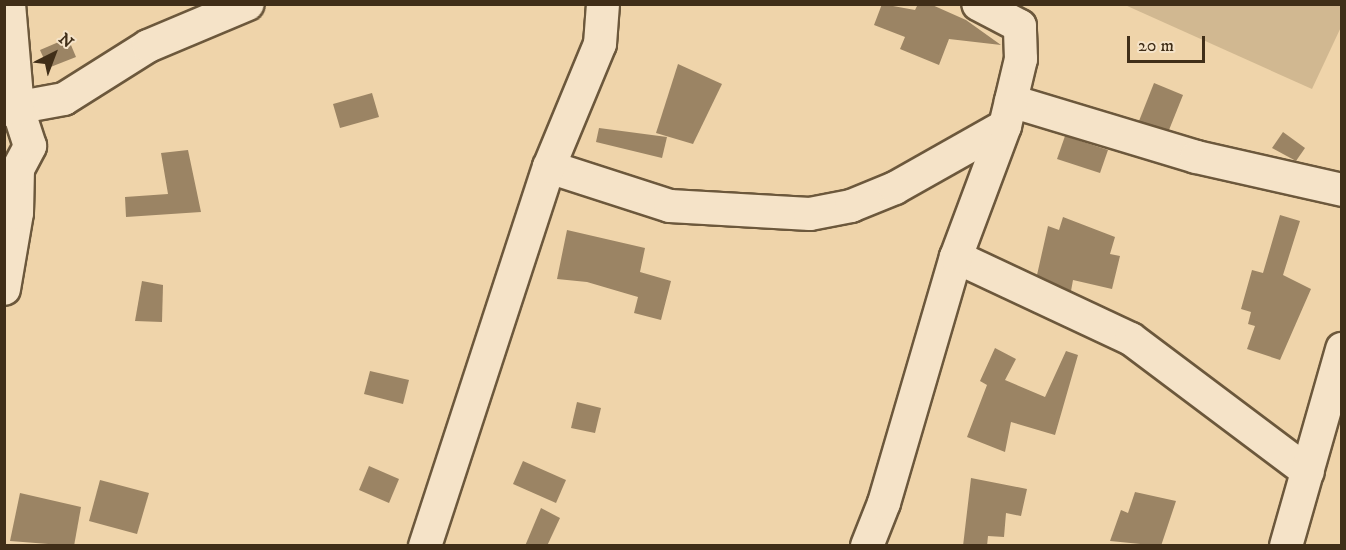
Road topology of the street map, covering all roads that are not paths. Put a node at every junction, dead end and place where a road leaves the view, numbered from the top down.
1 (9, 4) edge
2 (248, 4) edge
3 (603, 4) edge
4 (978, 4) edge
5 (1025, 15) edge
6 (11, 110) edge
7 (1008, 113) junction
8 (549, 167) junction
9 (1341, 190) edge
10 (956, 257) junction
11 (4, 290) edge
12 (1341, 349) edge
13 (1308, 472) junction
14 (425, 546) edge
15 (867, 546) edge
16 (1286, 546) edge

1 - 6 street
2 - 6 street
3 - 8 street
4 - 5 street
5 - 7 street
6 - 11 street
7 - 8 street
7 - 9 street
7 - 10 street
8 - 14 street
10 - 13 street
10 - 15 street
12 - 13 street
13 - 16 street

